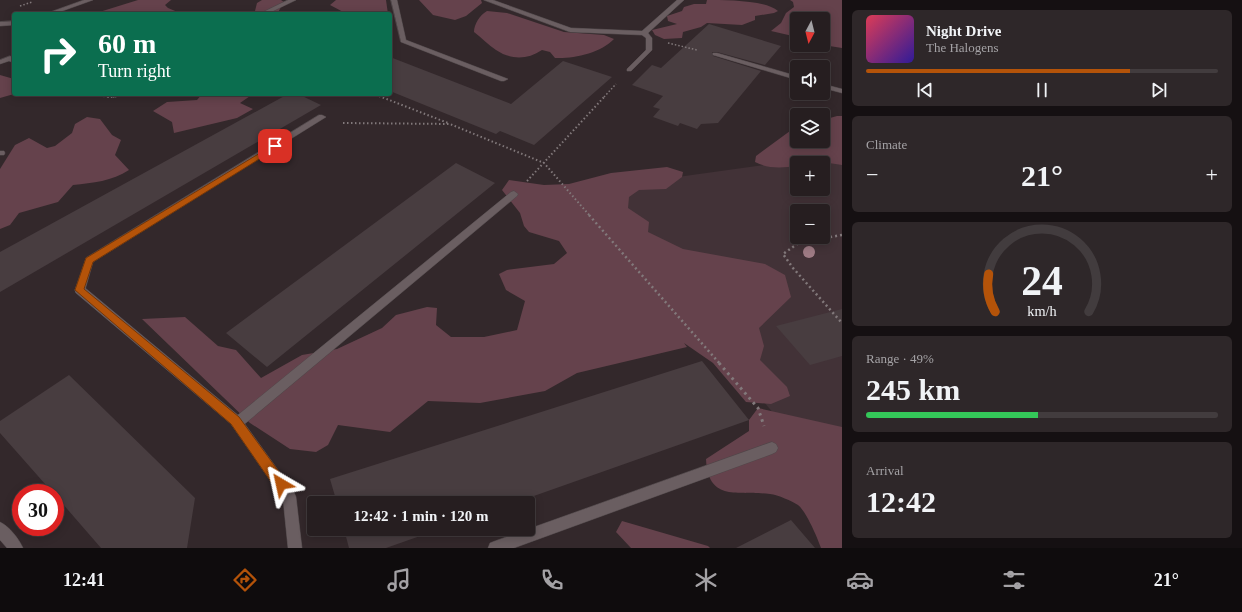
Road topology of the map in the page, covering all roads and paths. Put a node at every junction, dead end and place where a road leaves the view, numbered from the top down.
1 (90, 0) edge
2 (293, 0) edge
3 (394, 0) edge
4 (487, 0) edge
5 (681, 0) edge
6 (38, 2) dead end
7 (17, 7) dead end
8 (54, 12) edge
9 (266, 12) edge
10 (12, 23) edge
11 (0, 24) edge
12 (644, 33) junction
13 (649, 38) junction
14 (715, 54) joint
15 (12, 60) edge
16 (0, 62) edge
17 (629, 70) joint
18 (790, 76) edge
19 (504, 79) dead end
20 (830, 88) edge
21 (842, 91) edge
22 (105, 96) edge
23 (116, 96) edge
24 (380, 96) edge
25 (318, 120) joint
26 (450, 124) junction
27 (544, 163) junction
28 (514, 194) joint
29 (842, 235) edge
30 (842, 323) edge
31 (237, 423) junction
32 (772, 448) joint
33 (0, 528) edge
34 (16, 548) edge
35 (295, 548) edge
36 (495, 548) edge

1 - 8 street
2 - 9 street
3 - 19 street
4 - 12 street
5 - 12 street
6 - 7 path
10 - 11 street
12 - 13 street
13 - 14 path
13 - 17 street
14 - 18 street
15 - 16 street
17 - 27 path
20 - 21 street
22 - 23 path
24 - 26 path
25 - 26 path
25 - 31 street
26 - 27 path
27 - 28 path
27 - 32 path
28 - 31 street
29 - 30 path
31 - 35 street
32 - 36 street
33 - 34 street

